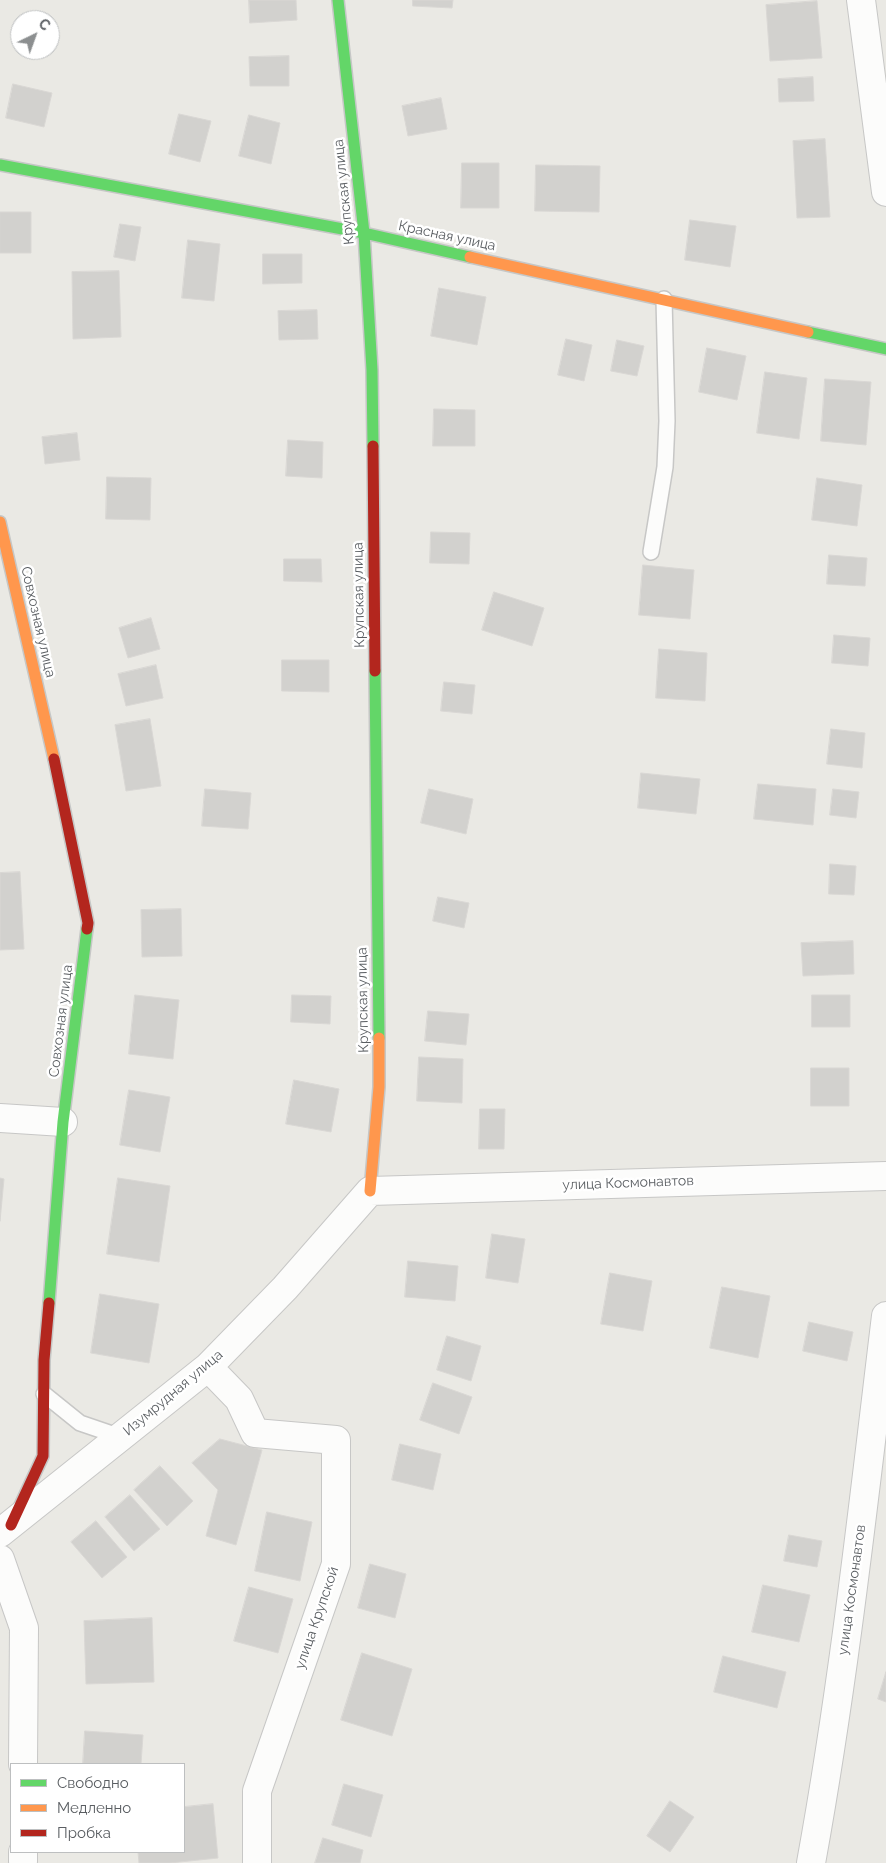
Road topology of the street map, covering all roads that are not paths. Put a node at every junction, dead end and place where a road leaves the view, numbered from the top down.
1 (338, 0) edge
2 (861, 0) edge
3 (0, 165) edge
4 (886, 192) edge
5 (364, 233) junction
6 (664, 300) junction
7 (886, 349) edge
8 (0, 522) edge
9 (651, 552) dead end
10 (0, 1118) edge
11 (63, 1122) junction
12 (886, 1176) edge
13 (370, 1191) junction
14 (886, 1316) edge
15 (208, 1367) junction
16 (44, 1394) junction
17 (121, 1438) junction
18 (5, 1529) edge
19 (0, 1559) edge
20 (23, 1763) edge
21 (257, 1863) edge
22 (811, 1863) edge

1 - 5 street, Крупская улица
2 - 4 street
3 - 5 street, Красная улица
5 - 6 street, Красная улица
5 - 13 street, Крупская улица
6 - 7 street, Красная улица
6 - 9 lane
8 - 11 street, Совхозная улица
10 - 11 street
11 - 16 street, Совхозная улица
12 - 13 street, улица Космонавтов
13 - 15 street, Изумрудная улица
14 - 22 street, улица Космонавтов
15 - 17 street, Изумрудная улица
15 - 21 street, улица Крупской
16 - 17 lane
16 - 18 street, Совхозная улица
17 - 18 street, Изумрудная улица
19 - 20 street

